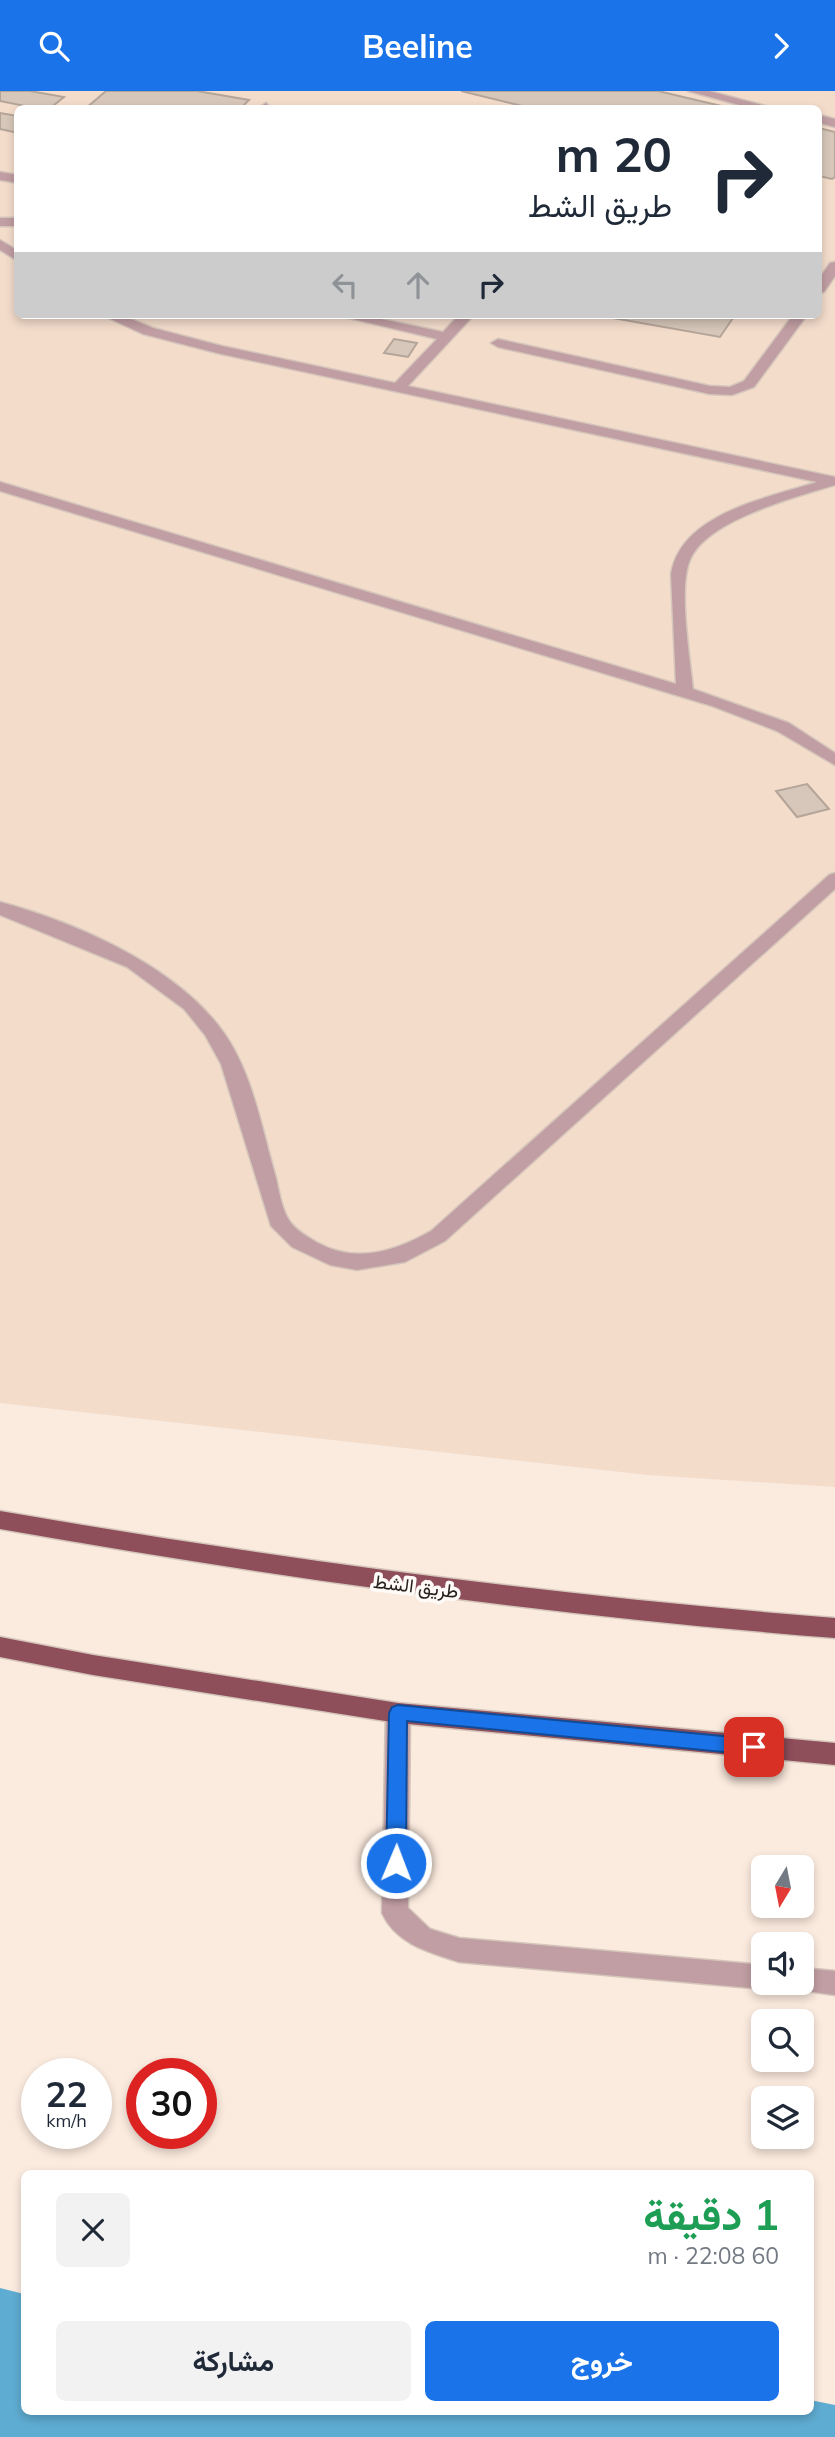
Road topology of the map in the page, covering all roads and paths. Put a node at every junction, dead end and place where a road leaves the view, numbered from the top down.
1 (694, 91) edge
2 (754, 105) edge
3 (835, 266) edge
4 (822, 285) edge
5 (120, 319) edge
6 (362, 319) edge
7 (463, 319) edge
8 (797, 319) edge
9 (447, 337) junction
10 (498, 343) dead end
11 (398, 388) junction
12 (834, 481) edge
13 (0, 486) edge
14 (685, 691) junction
15 (835, 760) edge
16 (835, 879) edge
17 (0, 908) edge
18 (0, 1520) edge
19 (835, 1628) edge
20 (0, 1647) edge
21 (398, 1713) junction
22 (835, 1754) edge
23 (751, 1976) edge
24 (814, 1981) edge
25 (835, 1983) edge

1 - 2 street
3 - 4 street
5 - 11 street
6 - 9 street
7 - 9 street
8 - 10 street
9 - 11 street
11 - 12 street
12 - 14 street
13 - 14 street
14 - 15 street
16 - 17 street
18 - 19 highway, طريق الشط
20 - 21 highway
21 - 22 highway
21 - 23 street
24 - 25 street

